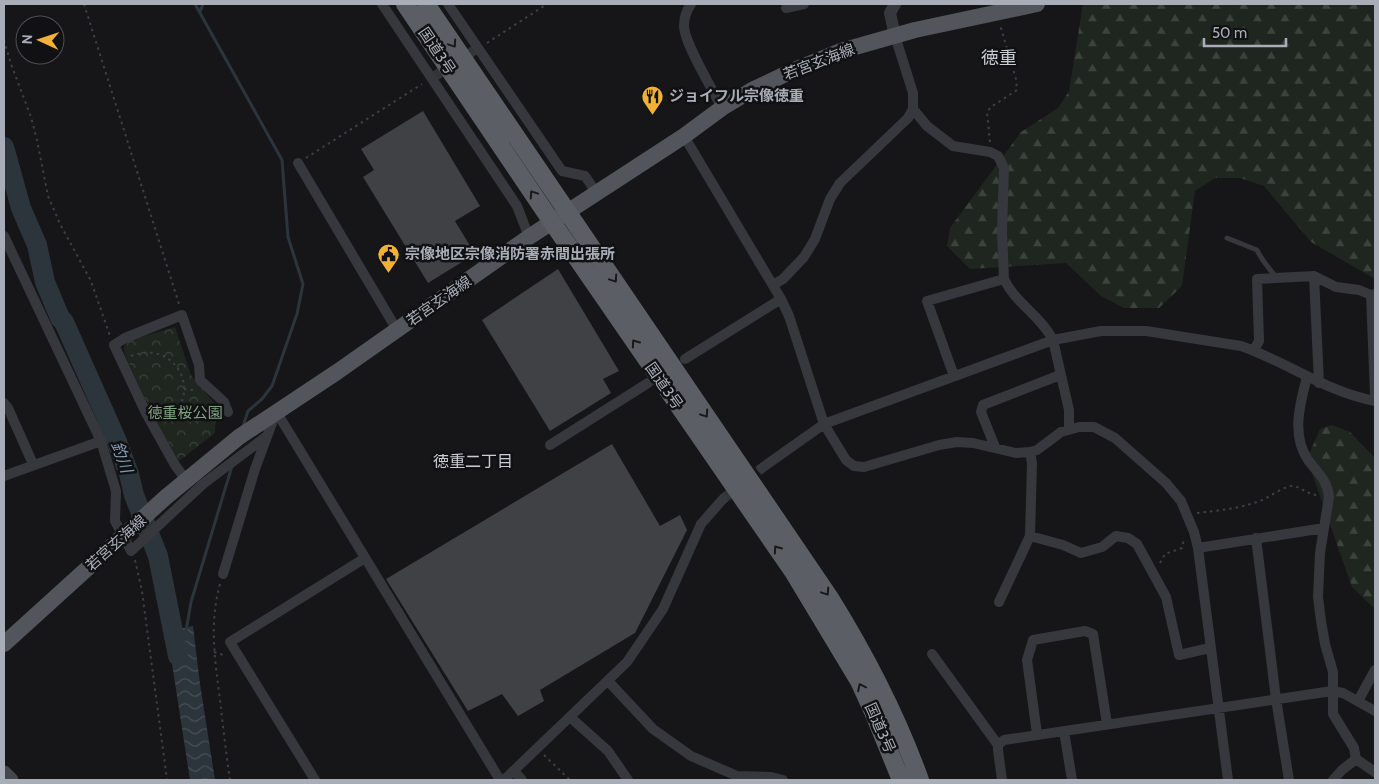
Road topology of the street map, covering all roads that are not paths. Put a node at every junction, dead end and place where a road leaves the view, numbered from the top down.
1 (382, 4) edge
2 (405, 4) edge
3 (426, 4) edge
4 (448, 4) edge
5 (690, 4) edge
6 (804, 4) edge
7 (1037, 4) edge
8 (890, 7) edge
9 (786, 8) dead end
10 (895, 36) junction
11 (722, 108) junction
12 (913, 108) junction
13 (684, 136) junction
14 (298, 163) road end
15 (596, 192) junction
16 (568, 211) junction
17 (552, 222) junction
18 (4, 236) edge
19 (529, 237) junction
20 (1227, 238) dead end
21 (1314, 276) junction
22 (1276, 278) junction
23 (1004, 279) junction
24 (774, 285) junction
25 (1373, 295) edge
26 (781, 299) junction
27 (397, 330) junction
28 (1053, 340) junction
29 (1254, 350) junction
30 (685, 359) dead end
31 (954, 376) junction
32 (1060, 376) junction
33 (1307, 377) junction
34 (648, 383) dead end
35 (1318, 383) junction
36 (1375, 395) edge
37 (1375, 401) edge
38 (4, 403) edge
39 (228, 412) dead end
40 (271, 414) junction
41 (824, 424) junction
42 (1069, 430) junction
43 (267, 436) junction
44 (101, 440) junction
45 (550, 445) dead end
46 (995, 447) junction
47 (1030, 452) junction
48 (33, 464) junction
49 (762, 468) tunnel mouth
50 (4, 476) edge
51 (186, 480) junction
52 (723, 499) tunnel mouth
53 (171, 504) junction
54 (1324, 528) junction
55 (1030, 536) junction
56 (1256, 538) junction
57 (128, 540) junction
58 (1198, 548) junction
59 (365, 558) junction
60 (223, 574) road end
61 (999, 602) dead end
62 (4, 644) edge
63 (1210, 648) junction
64 (932, 654) dead end
65 (1375, 670) edge
66 (608, 681) junction
67 (1332, 691) junction
68 (1276, 699) junction
69 (1358, 701) junction
70 (1218, 708) junction
71 (1375, 711) edge
72 (570, 717) junction
73 (1107, 724) junction
74 (1064, 731) junction
75 (1037, 734) junction
76 (998, 745) junction
77 (1356, 759) junction
78 (514, 771) junction
79 (1375, 772) edge
80 (4, 773) edge
81 (744, 778) edge
82 (12, 780) edge
83 (315, 780) edge
84 (500, 780) edge
85 (504, 780) edge
86 (522, 780) edge
87 (628, 780) edge
88 (784, 780) edge
89 (901, 780) edge
90 (920, 780) edge
91 (1002, 780) edge
92 (1072, 780) edge
93 (1224, 780) edge
94 (1228, 780) edge
95 (1289, 780) edge
96 (1334, 780) edge

1 - 19 street
17 -> 2 highway, 国道3号
3 -> 16 highway, 国道3号
4 - 15 street
5 - 11 street
6 - 9 street
7 - 10 main road, 若宮玄海線
8 - 10 street
10 - 11 main road, 若宮玄海線
10 - 12 street
11 - 13 main road, 若宮玄海線
12 - 23 street
12 - 24 street
13 - 15 main road, 若宮玄海線
13 - 24 street
14 - 27 street
15 - 16 main road, 若宮玄海線
16 - 17 main road, 若宮玄海線
16 -> 90 highway, 国道3号
17 - 19 main road, 若宮玄海線
89 -> 17 highway, 国道3号
18 - 44 street
19 - 27 main road, 若宮玄海線
20 - 22 lane
21 - 22 street
21 - 25 street
21 - 35 street
22 - 29 street
23 - 28 street
23 - 31 street
24 - 26 street
25 - 36 street
26 - 30 street
26 - 41 street
27 - 40 main road, 若宮玄海線
28 - 29 street
28 - 31 street
28 - 32 street
29 - 33 street
31 - 41 street
32 - 42 street
32 - 46 street
33 - 35 street
33 - 54 street
34 - 45 street
35 - 37 street
38 - 48 street
39 - 51 street
40 - 43 street
40 - 51 main road, 若宮玄海線
40 - 59 street
41 - 46 street
41 - 49 street
42 - 47 street
42 - 58 street
43 - 53 street
43 - 60 street
44 - 48 street
44 - 57 street
46 - 47 street
47 - 55 street
48 - 50 street
51 - 53 main road, 若宮玄海線
52 - 66 street
53 - 57 main road, 若宮玄海線
54 - 56 street
54 - 67 street
55 - 61 street
55 - 63 street
56 - 58 street
56 - 68 street
57 - 62 main road, 若宮玄海線
58 - 63 street
59 - 83 street
59 - 84 street
63 - 70 street
64 - 76 street
65 - 69 street
66 - 72 street
66 - 81 street
67 - 68 street
67 - 69 street
67 - 77 street
68 - 70 street
68 - 95 street
69 - 71 street
70 - 73 street
70 - 94 street
72 - 78 street
72 - 87 street
73 - 74 street
73 - 75 street
74 - 75 street
74 - 92 street
75 - 76 street
76 - 91 street
77 - 79 street
77 - 96 street
78 - 85 street
78 - 86 street
80 - 82 main road
81 - 88 street
93 - 94 street

